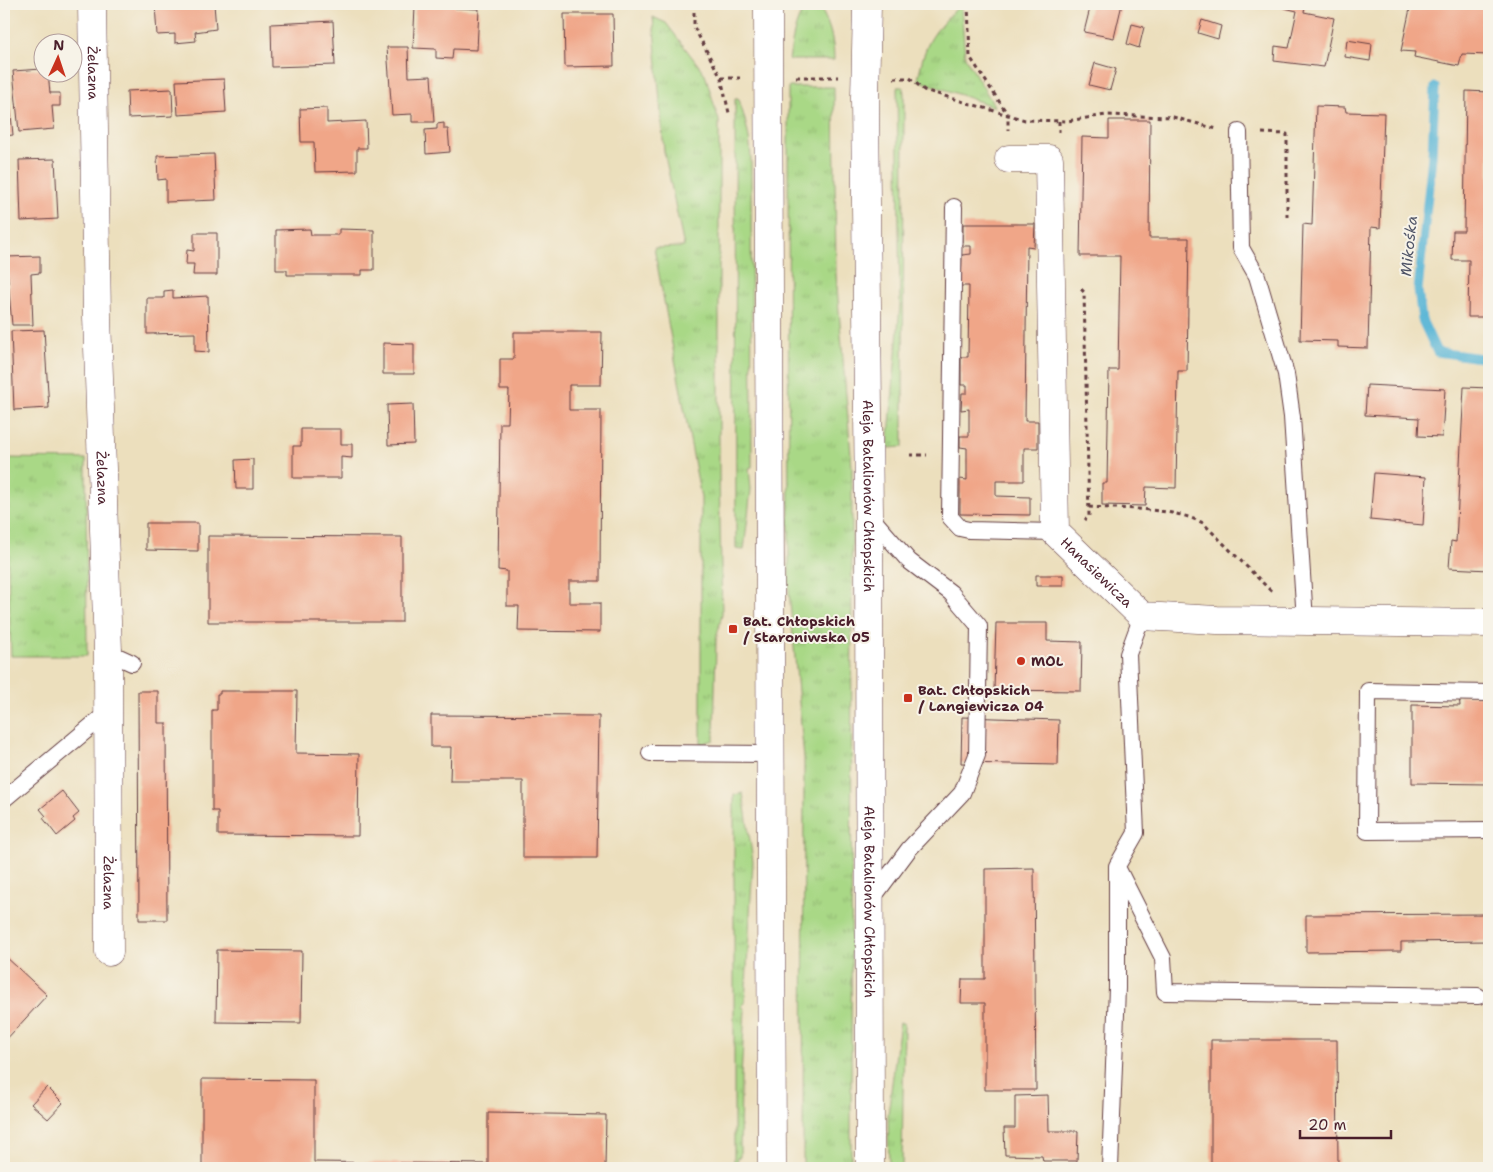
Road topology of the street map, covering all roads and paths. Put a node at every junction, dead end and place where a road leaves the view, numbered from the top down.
1 (92, 4) edge
2 (694, 4) edge
3 (768, 4) edge
4 (867, 4) edge
5 (968, 4) edge
6 (866, 77) junction
7 (721, 78) junction
8 (768, 78) junction
9 (729, 114) dead end
10 (1008, 116) junction
11 (1239, 132) junction
12 (1009, 160) dead end
13 (954, 207) dead end
14 (1287, 218) dead end
15 (1088, 507) dead end
16 (869, 515) junction
17 (1055, 532) junction
18 (1272, 592) dead end
19 (1142, 616) junction
20 (1305, 621) junction
21 (1489, 623) edge
22 (1489, 692) edge
23 (107, 713) junction
24 (650, 752) dead end
25 (771, 754) junction
26 (4, 799) edge
27 (1489, 830) edge
28 (1117, 866) junction
29 (870, 902) junction
30 (108, 952) dead end
31 (1478, 996) dead end
32 (772, 1168) edge
33 (870, 1168) edge
34 (1110, 1168) edge

1 - 23 main road, Żelazna
2 - 7 path
3 - 8 main road
4 - 6 main road, Aleja Batalionów Chłopskich
5 - 10 path
6 - 8 path
6 - 10 path
6 - 16 main road, Aleja Batalionów Chłopskich
7 - 8 path
7 - 9 path
8 - 25 main road
10 - 11 path
11 - 14 path
11 - 20 lane
12 - 17 main road, Hanasiewicza
13 - 17 lane
15 - 18 path
16 - 29 main road, Aleja Batalionów Chłopskich
16 - 29 lane
17 - 19 main road, Hanasiewicza
19 - 20 main road, Hanasiewicza
19 - 28 lane
20 - 21 main road, Hanasiewicza
22 - 27 lane
23 - 26 lane
23 - 30 main road, Żelazna
24 - 25 lane
25 - 32 main road
28 - 31 lane
28 - 34 lane
29 - 33 main road, Aleja Batalionów Chłopskich

